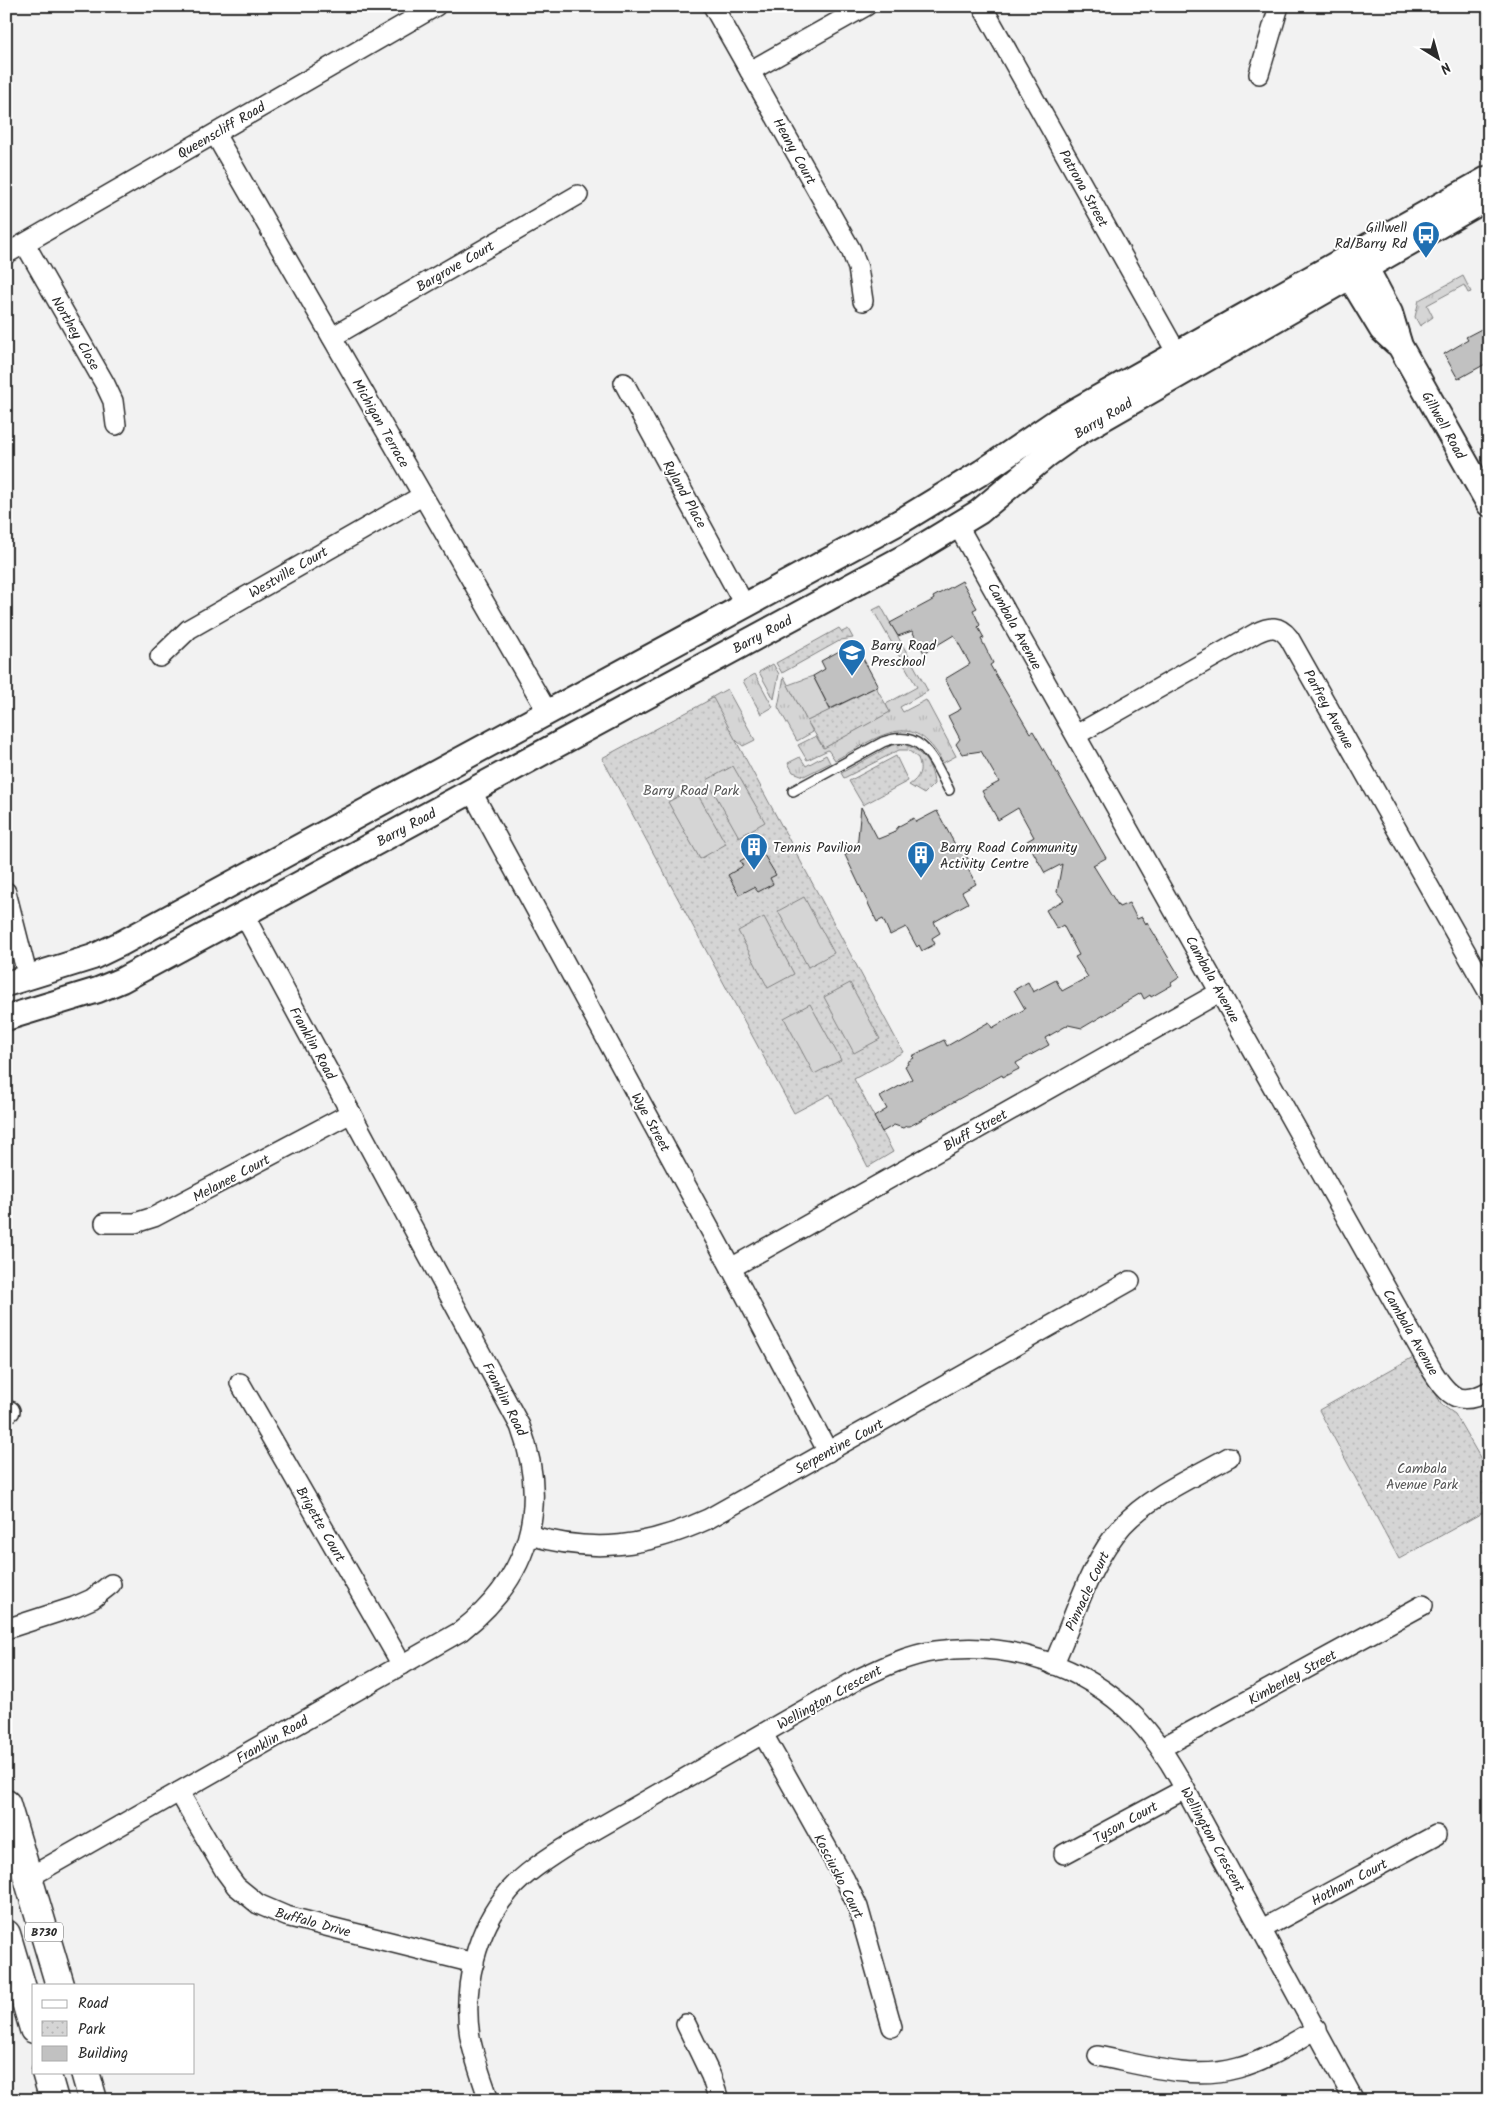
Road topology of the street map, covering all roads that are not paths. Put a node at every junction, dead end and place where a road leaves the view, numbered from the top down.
1 (436, 6) edge
2 (714, 6) edge
3 (866, 6) edge
4 (982, 6) edge
5 (1279, 6) edge
6 (750, 71) junction
7 (1259, 74) dead end
8 (215, 134) junction
9 (1489, 178) edge
10 (578, 195) dead end
11 (1489, 197) edge
12 (25, 244) junction
13 (6, 254) edge
14 (1353, 265) junction
15 (863, 301) dead end
16 (332, 337) junction
17 (1182, 361) junction
18 (624, 382) dead end
19 (116, 425) dead end
20 (422, 496) junction
21 (941, 498) junction
22 (1488, 503) edge
23 (958, 526) junction
24 (745, 606) junction
25 (160, 657) dead end
26 (548, 712) junction
27 (1076, 735) junction
28 (949, 790) dead end
29 (792, 791) dead end
30 (472, 792) junction
31 (228, 886) junction
32 (6, 892) edge
33 (244, 915) junction
34 (17, 981) edge
35 (1220, 992) junction
36 (1489, 993) edge
37 (6, 1018) edge
38 (352, 1113) junction
39 (105, 1223) dead end
40 (730, 1268) junction
41 (1130, 1281) dead end
42 (240, 1383) dead end
43 (1489, 1391) edge
44 (828, 1452) junction
45 (1229, 1457) dead end
46 (529, 1534) junction
47 (111, 1584) dead end
48 (1422, 1605) dead end
49 (6, 1629) edge
50 (402, 1665) junction
51 (1053, 1665) junction
52 (762, 1734) junction
53 (1161, 1748) junction
54 (1185, 1789) junction
55 (179, 1792) junction
56 (6, 1804) edge
57 (1436, 1835) dead end
58 (1064, 1854) dead end
59 (28, 1878) junction
60 (1262, 1929) junction
61 (6, 1934) edge
62 (474, 1963) junction
63 (60, 1984) edge
64 (32, 2021) edge
65 (686, 2024) dead end
66 (892, 2027) dead end
67 (1317, 2029) junction
68 (1098, 2056) dead end
69 (47, 2074) edge
70 (86, 2074) edge
71 (54, 2100) edge
72 (93, 2100) edge
73 (489, 2100) edge
74 (719, 2100) edge
75 (1354, 2100) edge

1 - 8 street, Queenscliff Road
2 - 6 street, Heany Court
3 - 6 street
4 - 17 street, Patrona Street
5 - 7 street
6 - 15 street, Heany Court
8 - 12 street, Queenscliff Road
8 - 16 street, Michigan Terrace
9 - 14 street, Barry Road
10 - 16 street, Bargrove Court
11 - 14 street, Barry Road
12 - 13 street, Queenscliff Road
12 - 19 street, Northey Close
14 - 17 street, Barry Road
14 - 22 street, Gillwell Road
16 - 20 street, Michigan Terrace
17 - 21 street, Barry Road
17 - 23 street, Barry Road
18 - 24 street, Ryland Place
20 - 25 street, Westville Court
20 - 26 street, Michigan Terrace
21 - 23 street
21 - 24 street, Barry Road
23 - 27 street, Cambala Avenue
23 - 30 street, Barry Road
24 - 26 street, Barry Road
26 - 31 street, Barry Road
27 - 35 street, Cambala Avenue
27 - 36 street, Parfrey Avenue
28 - 29 lane
30 - 33 street, Barry Road
30 - 40 street, Wye Street
31 - 33 street
31 - 34 street, Barry Road
32 - 34 street
33 - 37 street, Barry Road
33 - 38 street, Franklin Road
35 - 40 street, Bluff Street
35 - 43 street, Cambala Avenue
38 - 39 street, Melanee Court
38 - 46 street, Franklin Road
40 - 44 street, Wye Street
41 - 44 street, Serpentine Court
42 - 50 street, Brigette Court
44 - 46 street, Serpentine Court
45 - 51 street, Pinnacle Court
46 - 50 street, Franklin Road
47 - 49 street
48 - 53 street, Kimberley Street
50 - 55 street, Franklin Road
51 - 52 street, Wellington Crescent
51 - 53 street, Wellington Crescent
52 - 62 street, Wellington Crescent
52 - 66 street, Kosciusko Court
53 - 54 street, Wellington Crescent
54 - 58 street, Tyson Court
54 - 60 street, Wellington Crescent
55 - 59 street, Franklin Road
55 - 62 street, Buffalo Drive
56 - 59 main road, B730
57 - 60 street, Hotham Court
59 - 63 main road, B730
60 - 67 street, Wellington Crescent
61 - 64 main road, B730
62 - 73 street, Wellington Crescent
65 - 74 street
67 - 68 street
67 - 75 street, Wellington Crescent
69 - 71 main road
70 - 72 main road

